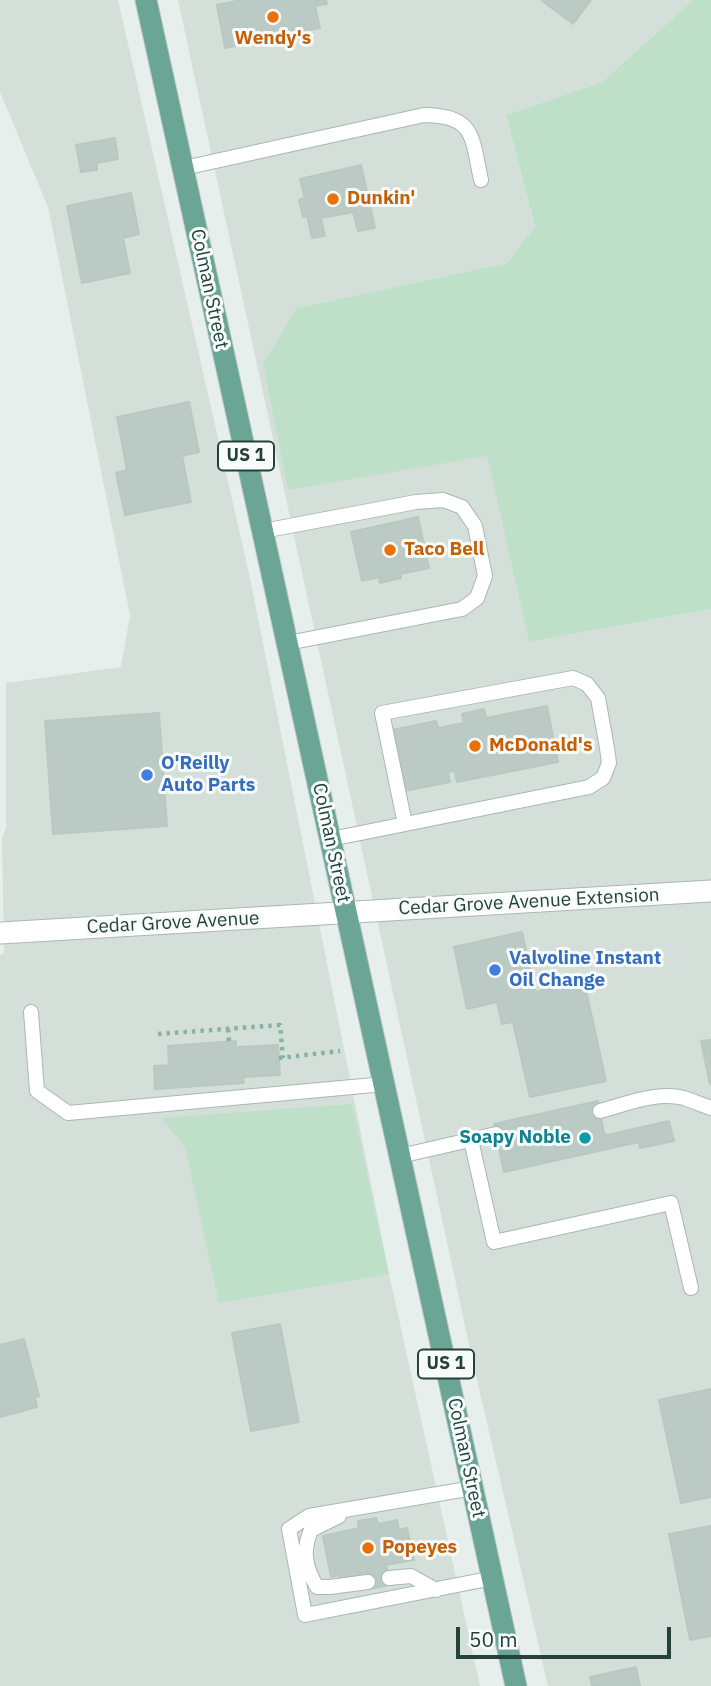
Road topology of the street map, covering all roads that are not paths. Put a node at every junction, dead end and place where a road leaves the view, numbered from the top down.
1 (146, 0) edge
2 (184, 168) junction
3 (481, 180) dead end
4 (263, 531) junction
5 (288, 643) junction
6 (405, 824) junction
7 (331, 839) junction
8 (711, 891) edge
9 (347, 912) junction
10 (0, 933) edge
11 (31, 1012) dead end
12 (385, 1084) junction
13 (711, 1108) edge
14 (600, 1111) dead end
15 (496, 1134) dead end
16 (471, 1140) junction
17 (400, 1156) junction
18 (691, 1288) dead end
19 (473, 1488) junction
20 (353, 1509) junction
21 (389, 1578) dead end
22 (493, 1578) junction
23 (369, 1582) dead end
24 (436, 1590) junction
25 (516, 1686) edge

1 - 2 main road, Colman Street / US 1
2 - 3 lane
2 - 4 main road, Colman Street / US 1
4 - 5 main road, Colman Street / US 1
4 - 5 lane
5 - 7 main road, Colman Street / US 1
6 - 6 lane
6 - 7 lane
7 - 9 main road, Colman Street / US 1
8 - 9 street, Cedar Grove Avenue Extension
9 - 10 street, Cedar Grove Avenue
9 - 12 main road, Colman Street / US 1
11 - 12 lane
12 - 17 main road, Colman Street / US 1
13 - 14 lane
15 - 16 lane
16 - 17 lane
16 - 18 lane
17 - 19 main road, Colman Street / US 1
19 - 20 lane
19 - 22 main road, Colman Street / US 1
20 - 23 lane
20 - 24 lane
21 - 24 lane
22 - 24 lane
22 - 25 main road, Colman Street / US 1

